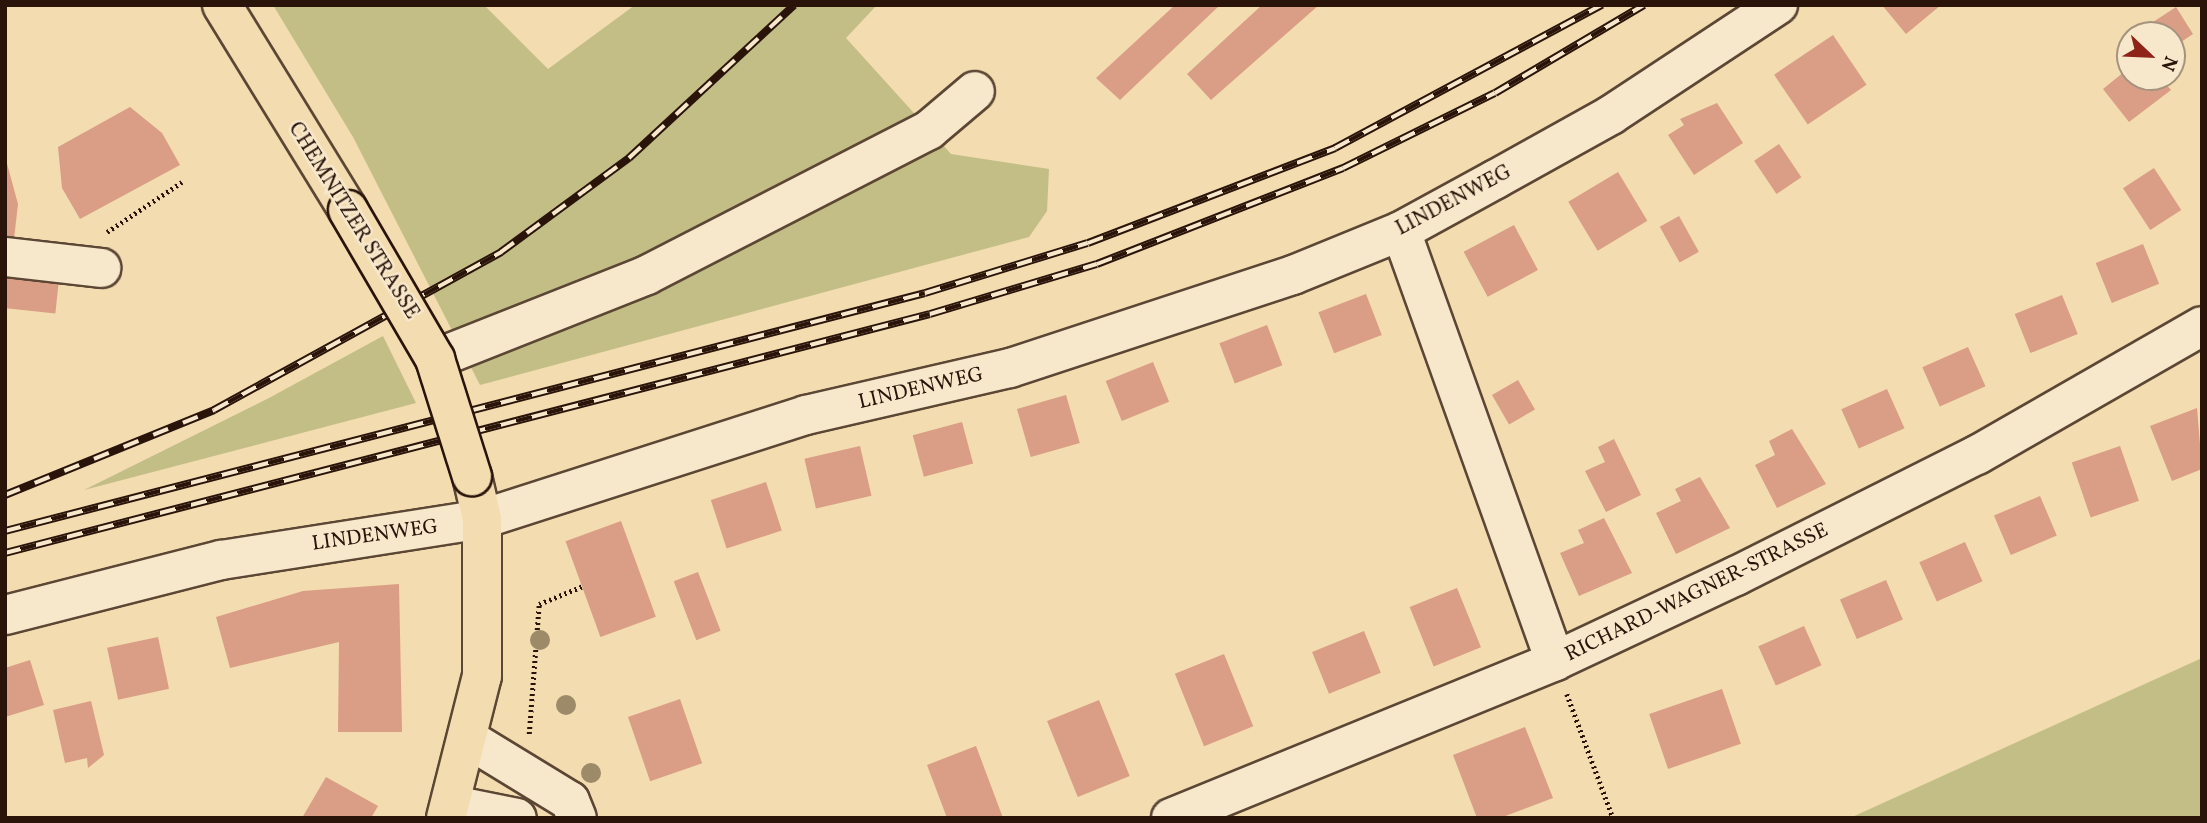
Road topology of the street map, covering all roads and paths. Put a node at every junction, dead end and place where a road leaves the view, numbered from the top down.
1 (222, 5) edge
2 (1778, 5) edge
3 (975, 91) dead end
4 (182, 182) dead end
5 (1401, 231) junction
6 (5, 257) edge
7 (60, 263) junction
8 (101, 268) dead end
9 (2202, 326) edge
10 (435, 359) junction
11 (482, 519) junction
12 (583, 586) dead end
13 (5, 615) edge
14 (1555, 661) junction
15 (470, 740) junction
16 (528, 749) dead end
17 (449, 811) edge
18 (517, 818) edge
19 (577, 818) edge
20 (1171, 818) edge
21 (1613, 818) edge

1 - 10 main road, CHEMNITZER STRASSE, bridge
2 - 5 street, LINDENWEG
3 - 10 street
4 - 7 path
5 - 11 street, LINDENWEG
5 - 14 street
6 - 7 street
7 - 8 street
9 - 14 street, RICHARD-WAGNER-STRASSE
10 - 11 main road, CHEMNITZER STRASSE, bridge
11 - 13 street, LINDENWEG
11 - 15 main road, CHEMNITZER STRASSE
12 - 16 path
14 - 20 street, RICHARD-WAGNER-STRASSE
14 - 21 path
15 - 17 main road, CHEMNITZER STRASSE
15 - 19 street
17 - 18 street

